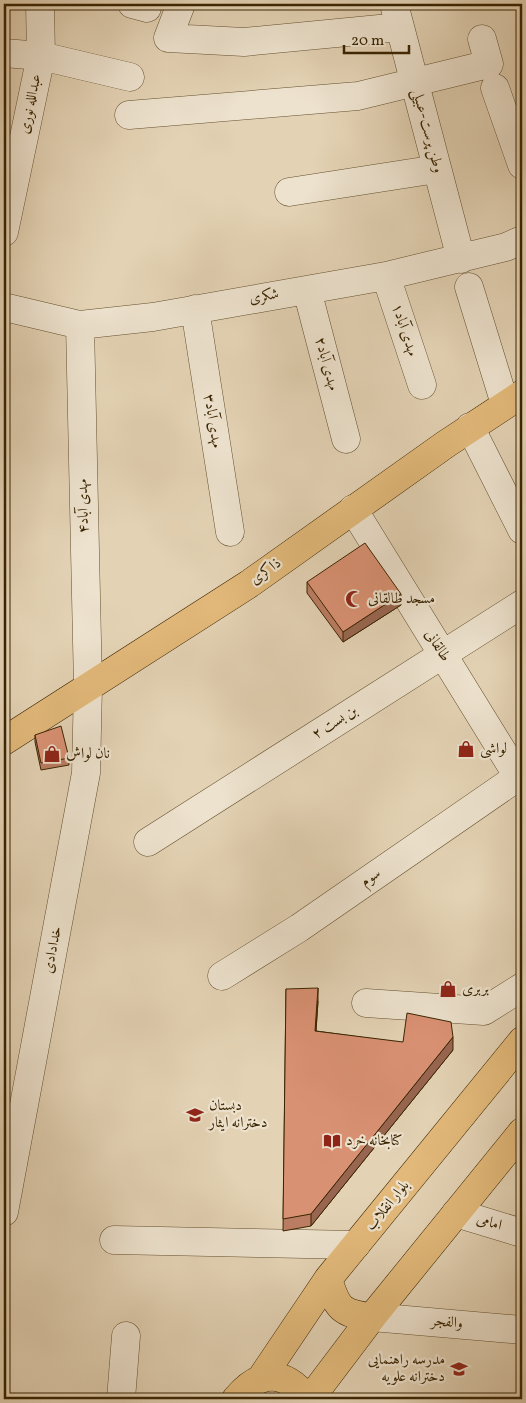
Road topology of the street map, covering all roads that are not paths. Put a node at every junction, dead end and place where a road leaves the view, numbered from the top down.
1 (40, 4) edge
2 (181, 4) edge
3 (397, 15) edge
4 (482, 39) dead end
5 (4, 53) edge
6 (41, 56) junction
7 (130, 77) dead end
8 (414, 82) junction
9 (495, 88) dead end
10 (130, 115) dead end
11 (522, 164) edge
12 (437, 169) junction
13 (289, 192) dead end
14 (4, 232) edge
15 (522, 240) edge
16 (461, 259) junction
17 (386, 276) junction
18 (469, 287) dead end
19 (307, 290) junction
20 (4, 307) edge
21 (195, 310) junction
22 (80, 325) junction
23 (422, 385) dead end
24 (514, 399) edge
25 (470, 427) junction
26 (346, 439) dead end
27 (353, 509) junction
28 (522, 530) edge
29 (230, 532) dead end
30 (522, 604) edge
31 (443, 655) junction
32 (88, 686) junction
33 (4, 741) edge
34 (521, 778) edge
35 (148, 842) dead end
36 (222, 976) dead end
37 (522, 987) edge
38 (366, 1003) dead end
39 (522, 1041) edge
40 (522, 1132) edge
41 (4, 1212) edge
42 (456, 1214) junction
43 (522, 1232) edge
44 (114, 1240) dead end
45 (356, 1245) junction
46 (328, 1279) junction
47 (372, 1317) junction
48 (522, 1330) edge
49 (126, 1336) dead end
50 (262, 1377) junction
51 (121, 1399) edge
52 (236, 1399) edge
53 (309, 1399) edge

1 - 6 street, عبدالله نوری
2 - 3 street
3 - 8 street, وطن پرست-عبیلی
4 - 8 street
5 - 6 street
6 - 7 street
6 - 14 street, عبدالله نوری
8 - 10 street
8 - 12 street, وطن پرست-عبیلی
9 - 11 street
12 - 13 street
12 - 16 street, وطن پرست-عبیلی
15 - 16 street, شکری
16 - 17 street, شکری
17 - 19 street, شکری
17 - 23 street, مهدی آباد۱
18 - 24 street
19 - 21 street, شکری
19 - 26 street, مهدی آباد۲
20 - 22 street, شکری
21 - 22 street, شکری
21 - 29 street, مهدی آباد۳
22 - 32 street, مهدی آباد۴
24 - 25 main road, ذاکری
25 - 27 main road, ذاکری
25 - 28 street
27 - 31 street, طالقانی
27 - 32 main road, ذاکری
30 - 31 street, بن بست ۲
31 - 34 street, طالقانی
31 - 35 street, بن بست ۲
32 - 33 main road, ذاکری
32 - 41 street, خدادادی
34 - 36 street, سوم
37 - 38 street
39 - 45 main road, بلوار انقلاب
40 - 42 main road
42 - 43 street, امامی
42 - 47 main road
44 - 45 street
45 - 46 main road, بلوار انقلاب
46 - 47 main road
46 - 50 main road, بلوار انقلاب
47 - 48 street, والفجر
47 - 53 main road
49 - 51 street
50 - 52 main road, بلوار انقلاب
50 - 53 main road

